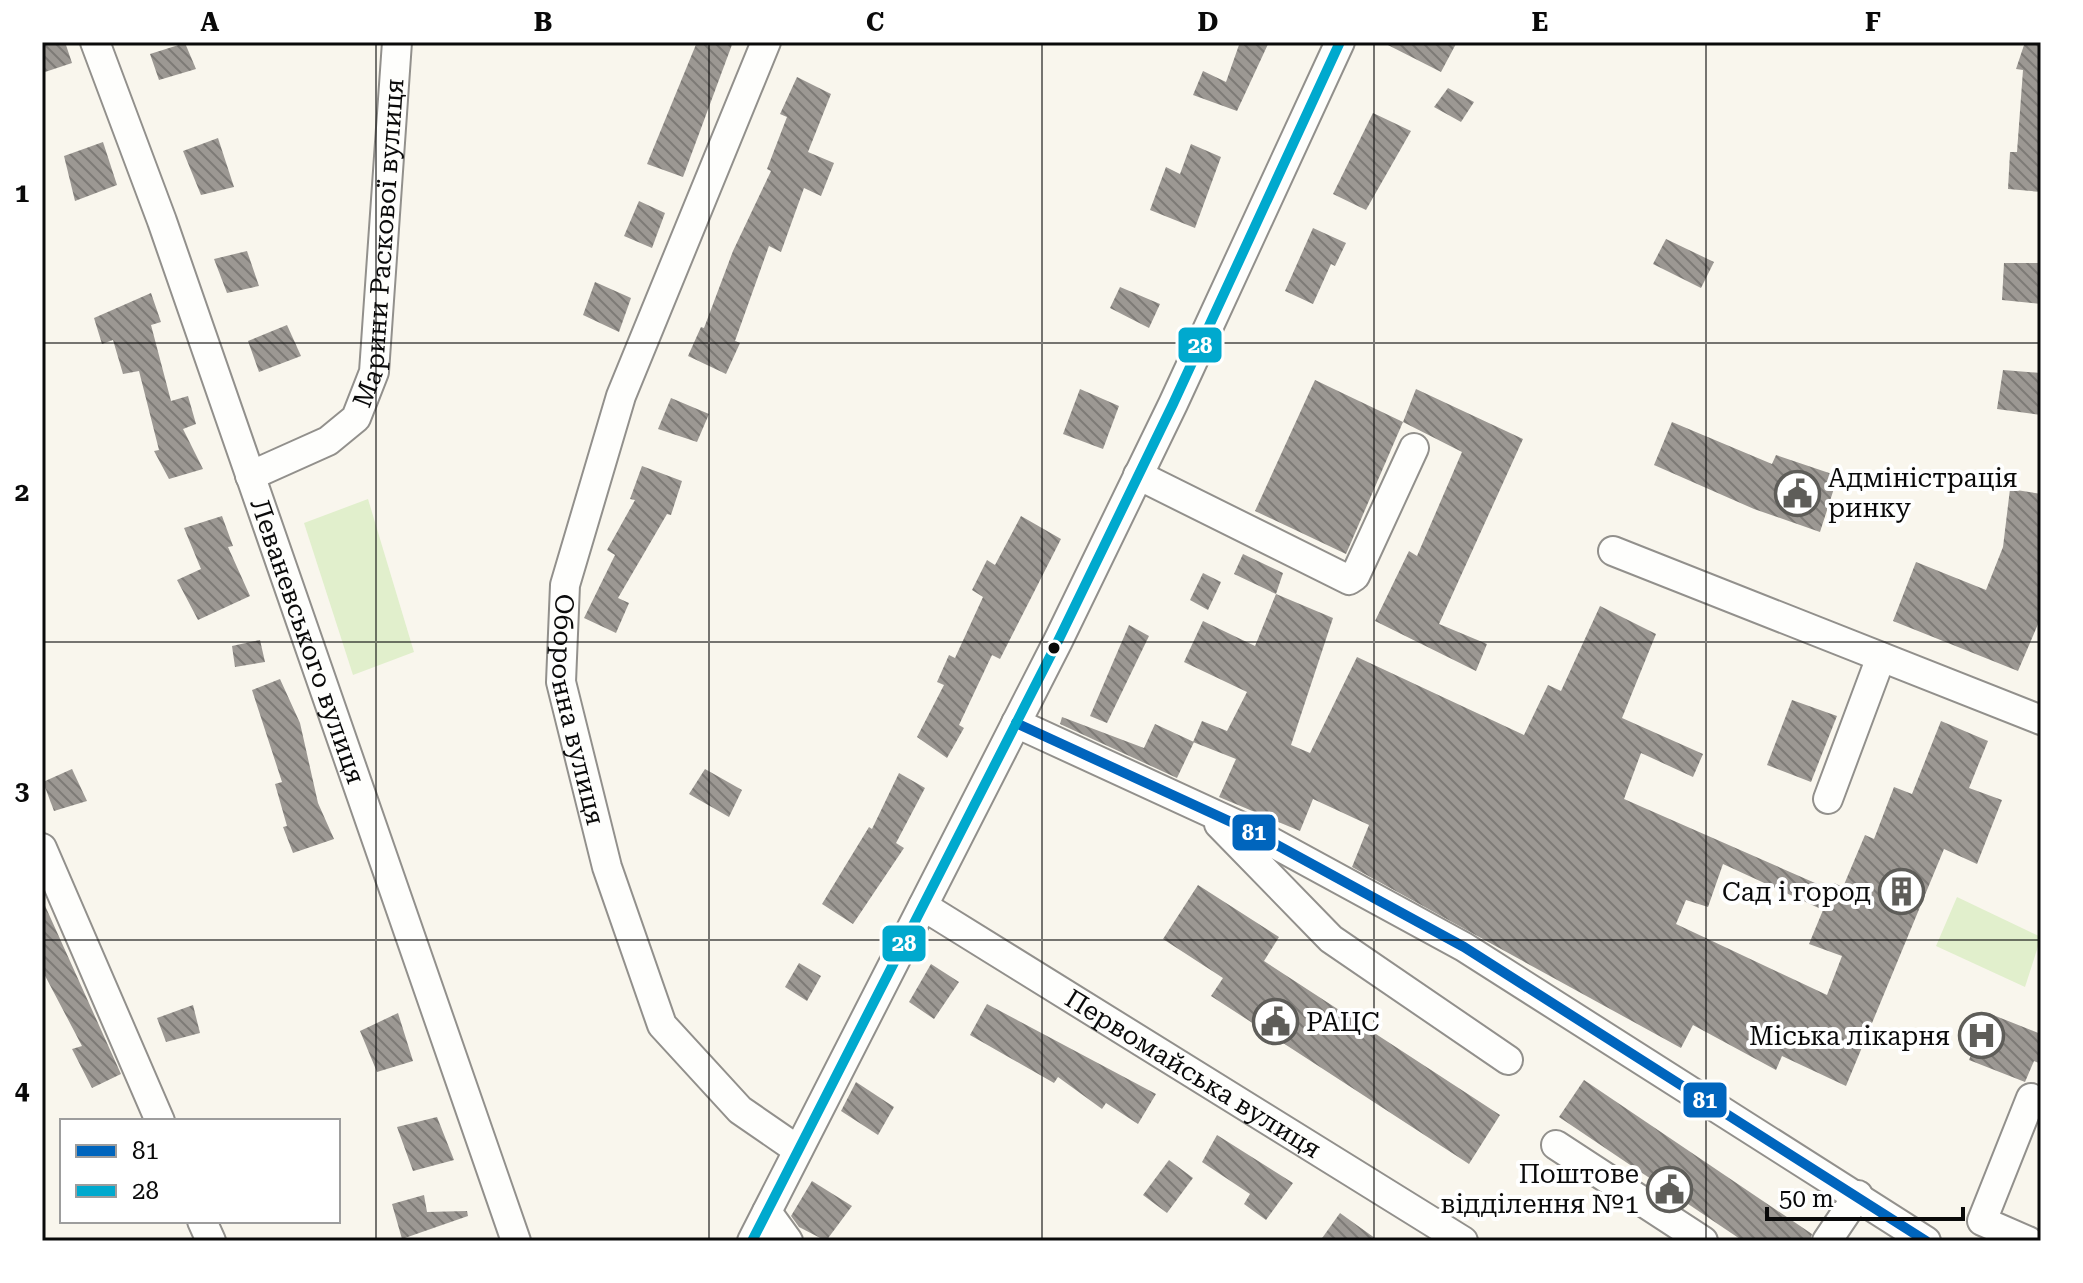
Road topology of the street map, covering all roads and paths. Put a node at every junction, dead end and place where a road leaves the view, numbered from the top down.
1 (95, 42) edge
2 (397, 42) edge
3 (766, 42) edge
4 (1340, 42) edge
5 (1414, 448) dead end
6 (1138, 475) junction
7 (250, 476) junction
8 (1613, 551) dead end
9 (1881, 657) junction
10 (2041, 720) edge
11 (1016, 723) junction
12 (1828, 799) dead end
13 (1207, 811) junction
14 (42, 848) edge
15 (923, 906) junction
16 (1508, 1060) dead end
17 (2031, 1098) dead end
18 (159, 1119) edge
19 (1556, 1145) dead end
20 (798, 1150) junction
21 (1858, 1195) junction
22 (767, 1212) junction
23 (516, 1241) edge
24 (752, 1241) edge
25 (788, 1241) edge
26 (1463, 1241) edge
27 (1703, 1241) edge
28 (1827, 1241) edge
29 (1926, 1241) edge
30 (2028, 1241) edge

1 - 7 street, Леваневського вулиця
2 - 7 street, Марини Раскової вулиця
3 - 20 street, Оборонна вулиця
4 - 6 street
5 - 6 street
6 - 11 street
7 - 23 street, Леваневського вулиця
8 - 9 street
9 - 10 street
9 - 12 street
11 - 13 street
11 - 15 street
13 - 16 street
13 - 21 street
14 - 18 street
15 - 20 street
15 - 26 street, Первомайська вулиця
17 - 30 street
19 - 27 street
20 - 22 street
21 - 28 street
21 - 29 street
22 - 24 street
22 - 25 street

